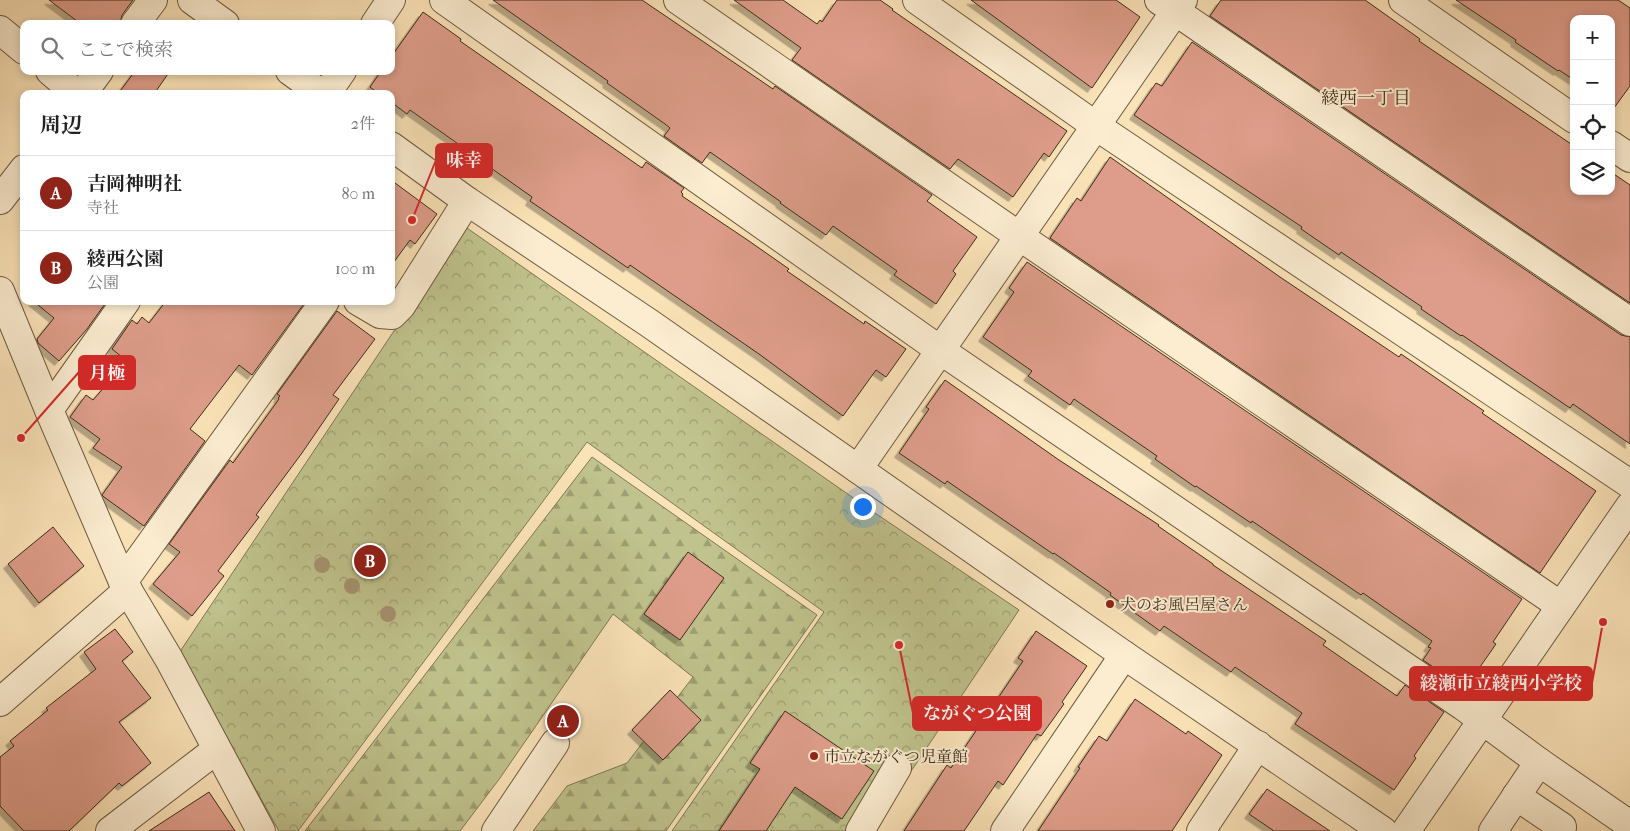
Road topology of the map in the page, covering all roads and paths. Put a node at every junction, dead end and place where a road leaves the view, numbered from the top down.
1 (153, 0) edge
2 (192, 0) edge
3 (391, 0) edge
4 (444, 0) edge
5 (678, 0) edge
6 (917, 0) edge
7 (1403, 0) edge
8 (1173, 4) edge
9 (138, 20) edge
10 (220, 20) edge
11 (378, 20) edge
12 (0, 30) edge
13 (20, 47) edge
14 (55, 75) edge
15 (96, 75) edge
16 (296, 75) edge
17 (339, 75) edge
18 (72, 90) edge
19 (85, 90) edge
20 (316, 90) edge
21 (329, 90) edge
22 (1570, 116) edge
23 (1096, 126) junction
24 (1615, 148) edge
25 (395, 149) edge
26 (1630, 158) edge
27 (20, 174) edge
28 (0, 200) edge
29 (467, 201) junction
30 (1019, 236) junction
31 (0, 291) edge
32 (123, 305) edge
33 (322, 305) edge
34 (365, 305) edge
35 (1630, 322) edge
36 (940, 350) junction
37 (49, 410) junction
38 (858, 470) junction
39 (1630, 484) edge
40 (1630, 506) edge
41 (126, 586) junction
42 (1561, 606) junction
43 (1124, 655) junction
44 (0, 702) edge
45 (1482, 720) junction
46 (555, 743) dead end
47 (1258, 745) junction
48 (216, 750) junction
49 (1539, 762) junction
50 (897, 768) dead end
51 (1516, 796) junction
52 (1630, 825) edge
53 (110, 831) edge
54 (261, 831) edge
55 (496, 831) edge
56 (860, 831) edge
57 (1005, 831) edge
58 (1201, 831) edge
59 (1383, 831) edge
60 (1406, 831) edge
61 (1493, 831) edge
62 (1559, 831) edge

1 - 9 street
2 - 10 street
3 - 11 street
4 - 36 street
5 - 30 street
6 - 23 street
7 - 22 street
8 - 23 street
8 - 35 street
12 - 13 street
14 - 18 street
15 - 19 street
16 - 20 street
17 - 21 street
23 - 30 street
23 - 39 street
24 - 26 street
25 - 29 street
27 - 28 street
29 - 34 street
29 - 38 street
30 - 36 street
30 - 42 street
31 - 37 street
32 - 37 street
33 - 41 street
36 - 38 street
36 - 45 street
37 - 41 street
38 - 43 street
40 - 42 street
41 - 44 street
41 - 48 street
42 - 45 street
43 - 47 street
43 - 57 street
45 - 49 street
45 - 60 street
46 - 55 street
47 - 58 street
47 - 59 street
48 - 53 street
48 - 54 street
49 - 51 street
49 - 52 street
50 - 56 street
51 - 61 street
51 - 62 street

